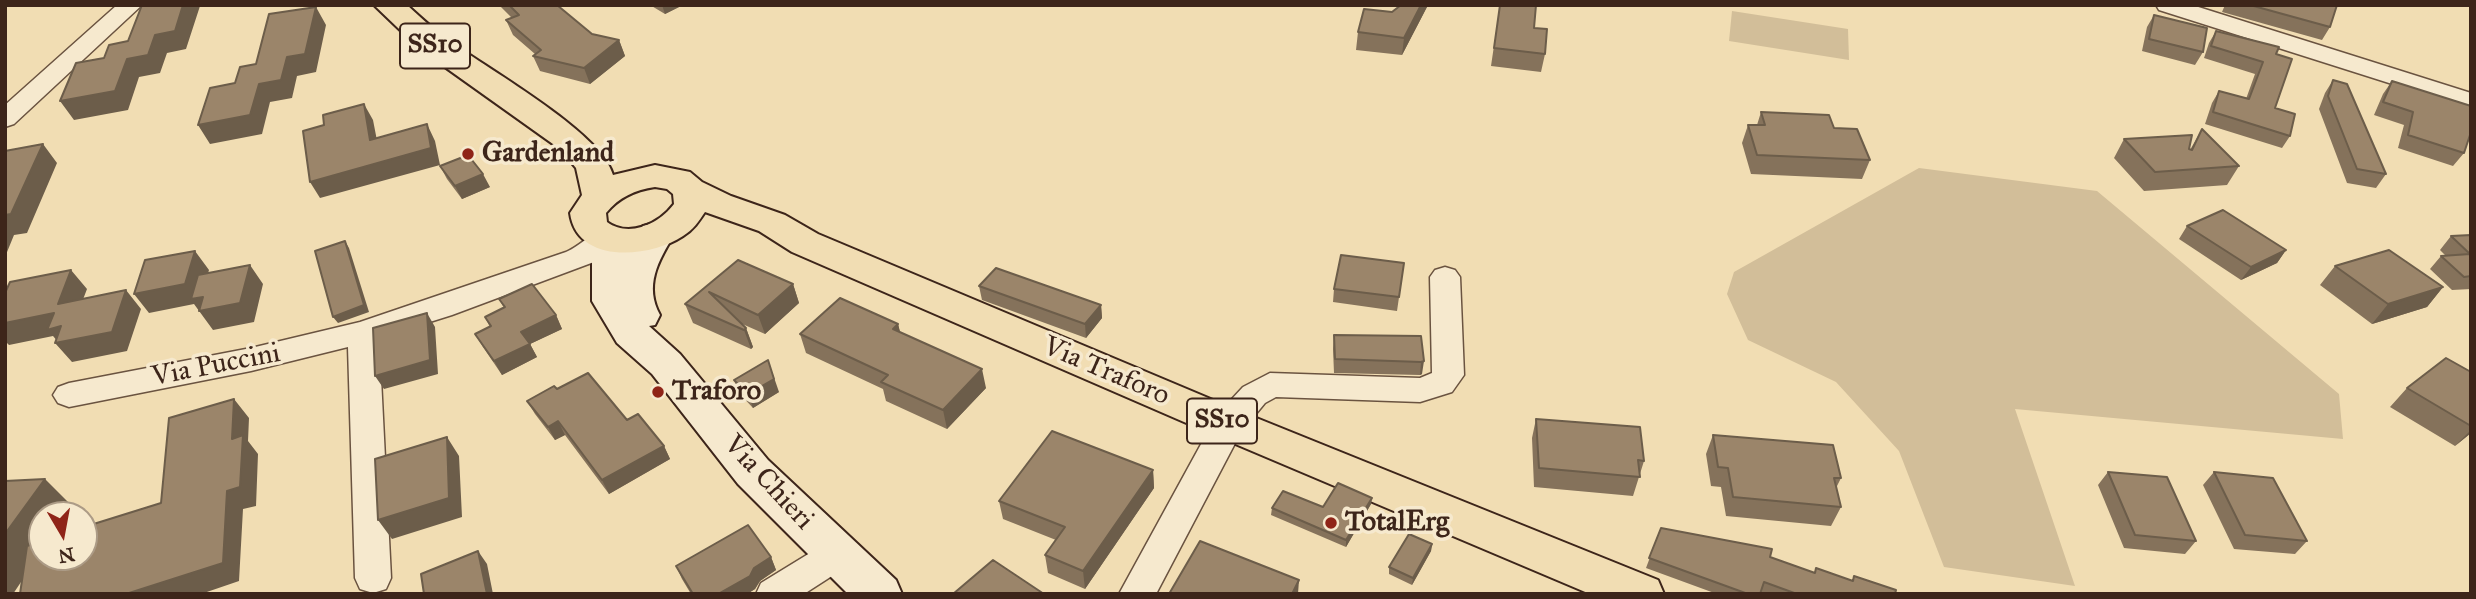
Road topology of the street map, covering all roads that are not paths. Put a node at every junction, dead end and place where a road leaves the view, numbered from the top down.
1 (131, 5) edge
2 (389, 5) edge
3 (2166, 5) edge
4 (486, 80) junction
5 (2471, 101) edge
6 (5, 119) edge
7 (655, 176) junction
8 (690, 190) junction
9 (598, 220) junction
10 (662, 232) junction
11 (805, 243) junction
12 (1445, 276) dead end
13 (363, 332) junction
14 (666, 363) junction
15 (69, 395) dead end
16 (1228, 424) junction
17 (836, 555) junction
18 (373, 578) dead end
19 (774, 594) edge
20 (879, 594) edge
21 (1138, 594) edge
22 (1641, 594) edge

1 - 6 street
2 - 4 main road, Via Chieri / SS10
3 - 5 street
4 - 7 main road, Via Chieri
4 - 9 main road, Via Chieri
7 - 8 main road, Via Chieri
7 - 9 main road
8 - 10 main road
8 - 11 main road, Via Traforo
9 - 10 main road, Via Traforo
9 - 13 street, Via Puccini
9 - 14 main road, Via Chieri
10 - 11 main road, Via Traforo
10 - 14 main road, Via Chieri
11 - 16 main road, Via Traforo / SS10
12 - 16 street
13 - 15 street, Via Puccini
13 - 18 street
14 - 17 main road, Via Chieri
16 - 21 street
16 - 22 main road, Via Traforo / SS10
17 - 19 street
17 - 20 main road, Via Chieri

